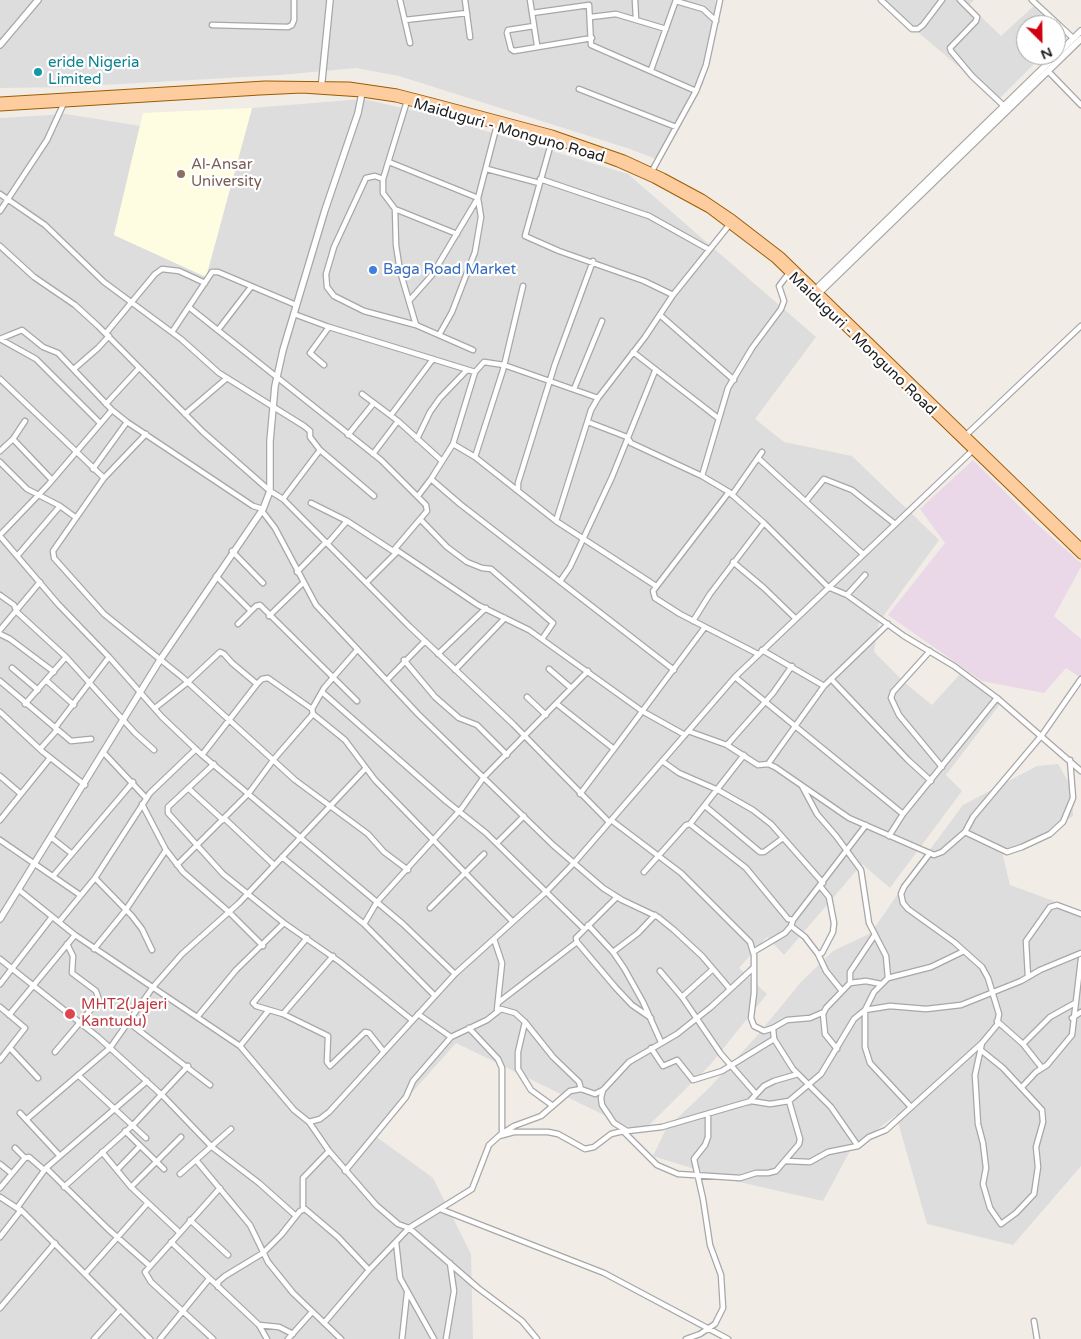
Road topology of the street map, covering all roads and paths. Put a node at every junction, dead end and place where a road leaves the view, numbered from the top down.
1 (38, 0) edge
2 (294, 0) edge
3 (330, 0) edge
4 (400, 0) edge
5 (465, 0) edge
6 (530, 0) edge
7 (635, 0) edge
8 (676, 0) edge
9 (720, 0) edge
10 (881, 0) edge
11 (942, 0) edge
12 (960, 0) edge
13 (1032, 0) edge
14 (466, 13) junction
15 (532, 13) junction
16 (591, 17) junction
17 (636, 19) junction
18 (405, 20) junction
19 (716, 21) junction
20 (212, 25) dead end
21 (534, 26) junction
22 (666, 29) junction
23 (1081, 31) edge
24 (470, 37) dead end
25 (592, 38) junction
26 (1073, 38) junction
27 (1081, 39) edge
28 (410, 43) dead end
29 (537, 45) junction
30 (0, 46) edge
31 (651, 70) junction
32 (1048, 71) junction
33 (321, 87) junction
34 (579, 89) dead end
35 (696, 91) junction
36 (362, 93) junction
37 (0, 101) edge
38 (65, 101) junction
39 (407, 101) junction
40 (1081, 105) edge
41 (1004, 106) junction
42 (0, 107) edge
43 (497, 125) junction
44 (676, 127) junction
45 (552, 140) junction
46 (390, 162) junction
47 (487, 169) junction
48 (652, 171) junction
49 (383, 179) junction
50 (539, 181) junction
51 (0, 194) edge
52 (8, 198) junction
53 (478, 198) junction
54 (395, 209) junction
55 (0, 211) edge
56 (730, 224) junction
57 (457, 234) junction
58 (0, 246) edge
59 (708, 249) junction
60 (593, 261) junction
61 (789, 273) junction
62 (205, 283) junction
63 (524, 286) dead end
64 (251, 287) junction
65 (815, 293) junction
66 (673, 295) junction
67 (409, 301) junction
68 (131, 304) junction
69 (296, 305) junction
70 (190, 308) junction
71 (294, 314) junction
72 (660, 315) junction
73 (602, 321) dead end
74 (416, 325) junction
75 (1081, 326) edge
76 (329, 327) junction
77 (218, 330) junction
78 (172, 332) junction
79 (107, 335) junction
80 (439, 335) junction
81 (0, 339) edge
82 (473, 350) dead end
83 (632, 352) junction
84 (433, 359) junction
85 (324, 365) dead end
86 (504, 365) junction
87 (75, 368) junction
88 (139, 368) junction
89 (467, 370) junction
90 (655, 371) junction
91 (475, 372) junction
92 (227, 378) junction
93 (277, 378) junction
94 (0, 379) edge
95 (550, 380) junction
96 (734, 380) junction
97 (574, 389) junction
98 (362, 394) dead end
99 (598, 398) junction
100 (106, 404) junction
101 (373, 404) junction
102 (273, 407) junction
103 (112, 410) junction
104 (184, 414) junction
105 (391, 415) junction
106 (718, 418) junction
107 (24, 421) dead end
108 (398, 421) junction
109 (127, 422) junction
110 (588, 422) junction
111 (100, 423) junction
112 (146, 434) junction
113 (348, 434) junction
114 (628, 437) junction
115 (963, 438) junction
116 (13, 439) junction
117 (417, 439) junction
118 (453, 444) junction
119 (320, 450) junction
120 (973, 450) junction
121 (0, 451) edge
122 (75, 452) junction
123 (762, 452) dead end
124 (373, 454) junction
125 (475, 457) junction
126 (758, 458) junction
127 (442, 461) junction
128 (0, 462) edge
129 (93, 469) junction
130 (702, 476) junction
131 (104, 478) junction
132 (431, 479) junction
133 (52, 480) junction
134 (518, 490) junction
135 (270, 491) junction
136 (38, 494) junction
137 (730, 494) junction
138 (374, 496) dead end
139 (418, 496) junction
140 (282, 499) junction
141 (806, 501) junction
142 (311, 502) dead end
143 (60, 506) junction
144 (262, 510) junction
145 (75, 517) junction
146 (420, 519) junction
147 (556, 520) junction
148 (347, 521) junction
149 (764, 522) junction
150 (894, 524) junction
151 (0, 535) edge
152 (583, 538) junction
153 (327, 543) junction
154 (1081, 547) edge
155 (232, 551) junction
156 (396, 551) junction
157 (864, 554) junction
158 (18, 555) junction
159 (1081, 555) edge
160 (733, 562) junction
161 (297, 572) junction
162 (865, 575) dead end
163 (216, 576) junction
164 (561, 580) junction
165 (40, 582) junction
166 (367, 582) junction
167 (263, 583) dead end
168 (303, 583) junction
169 (656, 586) junction
170 (828, 587) junction
171 (0, 595) edge
172 (847, 596) junction
173 (16, 608) junction
174 (486, 608) junction
175 (250, 611) junction
176 (269, 616) junction
177 (505, 618) junction
178 (795, 618) junction
179 (693, 621) junction
180 (238, 624) dead end
181 (888, 624) junction
182 (705, 627) junction
183 (0, 630) edge
184 (0, 634) edge
185 (542, 639) junction
186 (425, 641) junction
187 (357, 650) junction
188 (930, 651) junction
189 (760, 652) junction
190 (438, 654) junction
191 (109, 656) junction
192 (66, 658) junction
193 (160, 660) junction
194 (404, 660) junction
195 (792, 666) junction
196 (12, 668) dead end
197 (549, 669) dead end
198 (455, 670) junction
199 (674, 670) junction
200 (588, 671) junction
201 (54, 672) junction
202 (735, 677) junction
203 (334, 678) junction
204 (831, 679) junction
205 (1081, 679) edge
206 (387, 680) junction
207 (0, 681) edge
208 (46, 681) junction
209 (188, 682) junction
210 (90, 684) junction
211 (257, 684) junction
212 (824, 686) junction
213 (572, 688) junction
214 (38, 690) junction
215 (141, 691) junction
216 (322, 692) junction
217 (527, 697) dead end
218 (997, 698) junction
219 (357, 701) dead end
220 (766, 701) junction
221 (25, 704) junction
222 (74, 704) junction
223 (557, 704) junction
224 (154, 708) junction
225 (312, 711) junction
226 (642, 711) junction
227 (0, 712) edge
228 (546, 716) junction
229 (123, 720) junction
230 (230, 721) junction
231 (794, 727) junction
232 (56, 729) junction
233 (686, 733) junction
234 (1042, 735) junction
235 (526, 737) junction
236 (91, 739) dead end
237 (727, 745) junction
238 (40, 749) junction
239 (196, 749) junction
240 (614, 749) junction
241 (154, 750) dead end
242 (103, 752) junction
243 (202, 755) junction
244 (508, 755) junction
245 (744, 755) junction
246 (50, 758) junction
247 (274, 759) junction
248 (1070, 760) junction
249 (662, 761) junction
250 (214, 764) junction
251 (768, 764) junction
252 (942, 767) junction
253 (366, 768) junction
254 (1081, 771) edge
255 (0, 776) edge
256 (484, 777) junction
257 (931, 780) junction
258 (133, 782) junction
259 (801, 784) junction
260 (84, 785) junction
261 (188, 788) junction
262 (718, 790) junction
263 (249, 793) junction
264 (21, 794) junction
265 (580, 794) junction
266 (146, 798) junction
267 (142, 804) junction
268 (706, 806) junction
269 (330, 807) junction
270 (460, 811) junction
271 (903, 814) junction
272 (524, 816) junction
273 (224, 819) junction
274 (0, 820) edge
275 (610, 821) junction
276 (690, 824) junction
277 (866, 825) junction
278 (965, 832) junction
279 (889, 836) junction
280 (302, 837) junction
281 (52, 838) junction
282 (783, 838) junction
283 (0, 840) edge
284 (433, 840) junction
285 (497, 843) junction
286 (197, 846) junction
287 (846, 849) junction
288 (166, 850) junction
289 (71, 853) junction
290 (930, 853) junction
291 (484, 854) dead end
292 (659, 855) junction
293 (282, 857) junction
294 (574, 862) junction
295 (36, 863) junction
296 (177, 865) junction
297 (274, 865) junction
298 (408, 870) junction
299 (644, 872) dead end
300 (466, 873) junction
301 (54, 875) junction
302 (94, 878) junction
303 (821, 884) junction
304 (19, 890) junction
305 (547, 891) junction
306 (248, 894) junction
307 (80, 895) junction
308 (617, 897) junction
309 (377, 902) junction
310 (430, 908) dead end
311 (126, 911) junction
312 (229, 912) junction
313 (1081, 914) edge
314 (655, 915) junction
315 (52, 917) junction
316 (0, 919) edge
317 (793, 920) junction
318 (59, 922) junction
319 (512, 922) junction
320 (284, 923) junction
321 (364, 924) junction
322 (791, 926) junction
323 (586, 927) junction
324 (74, 935) junction
325 (874, 936) junction
326 (307, 938) junction
327 (494, 939) junction
328 (576, 942) junction
329 (67, 944) junction
330 (263, 946) junction
331 (94, 949) junction
332 (152, 950) dead end
333 (964, 951) junction
334 (613, 952) junction
335 (753, 952) junction
336 (818, 954) junction
337 (333, 956) junction
338 (1080, 957) edge
339 (0, 959) edge
340 (754, 967) junction
341 (713, 969) junction
342 (12, 970) junction
343 (660, 971) dead end
344 (455, 974) junction
345 (1028, 977) junction
346 (888, 978) junction
347 (850, 983) junction
348 (0, 984) edge
349 (881, 984) junction
350 (34, 986) junction
351 (153, 987) junction
352 (730, 990) junction
353 (842, 990) junction
354 (992, 991) junction
355 (434, 996) junction
356 (682, 997) junction
357 (499, 1002) junction
358 (1075, 1003) junction
359 (0, 1007) edge
360 (269, 1010) junction
361 (497, 1010) junction
362 (865, 1010) junction
363 (824, 1012) junction
364 (1081, 1012) edge
365 (283, 1014) junction
366 (418, 1014) junction
367 (10, 1015) junction
368 (198, 1016) junction
369 (651, 1018) junction
370 (697, 1018) junction
371 (1072, 1018) junction
372 (412, 1020) junction
373 (80, 1022) junction
374 (128, 1022) junction
375 (525, 1022) junction
376 (998, 1022) junction
377 (469, 1028) junction
378 (773, 1028) junction
379 (451, 1037) junction
380 (774, 1039) junction
381 (661, 1042) junction
382 (982, 1043) junction
383 (1023, 1044) junction
384 (240, 1046) junction
385 (10, 1048) junction
386 (110, 1048) junction
387 (651, 1048) junction
388 (837, 1049) junction
389 (982, 1051) junction
390 (55, 1052) dead end
391 (384, 1052) junction
392 (0, 1060) edge
393 (188, 1066) junction
394 (731, 1066) junction
395 (1042, 1068) junction
396 (798, 1074) junction
397 (78, 1075) junction
398 (38, 1078) dead end
399 (147, 1081) junction
400 (210, 1084) dead end
401 (809, 1086) junction
402 (1022, 1088) junction
403 (581, 1089) junction
404 (603, 1090) junction
405 (755, 1093) junction
406 (161, 1094) junction
407 (789, 1101) junction
408 (750, 1102) junction
409 (553, 1106) junction
410 (911, 1108) junction
411 (115, 1109) junction
412 (20, 1114) dead end
413 (708, 1114) junction
414 (27, 1119) junction
415 (309, 1122) junction
416 (134, 1124) junction
417 (231, 1129) dead end
418 (125, 1131) junction
419 (626, 1132) junction
420 (501, 1134) junction
421 (180, 1137) dead end
422 (146, 1138) dead end
423 (140, 1146) junction
424 (212, 1146) junction
425 (858, 1146) junction
426 (15, 1148) dead end
427 (329, 1151) junction
428 (102, 1152) junction
429 (59, 1155) junction
430 (25, 1158) junction
431 (196, 1160) junction
432 (786, 1161) junction
433 (156, 1162) junction
434 (0, 1164) edge
435 (45, 1169) junction
436 (164, 1169) dead end
437 (117, 1170) junction
438 (345, 1171) junction
439 (11, 1174) junction
440 (180, 1174) dead end
441 (697, 1174) junction
442 (64, 1187) junction
443 (130, 1187) junction
444 (0, 1188) edge
445 (220, 1188) junction
446 (0, 1197) edge
447 (148, 1204) junction
448 (19, 1209) junction
449 (440, 1209) junction
450 (303, 1210) junction
451 (296, 1216) junction
452 (190, 1220) junction
453 (409, 1228) junction
454 (179, 1232) junction
455 (0, 1237) edge
456 (116, 1237) junction
457 (171, 1242) junction
458 (396, 1242) junction
459 (55, 1243) junction
460 (263, 1253) junction
461 (228, 1255) dead end
462 (450, 1262) junction
463 (150, 1266) junction
464 (369, 1270) junction
465 (85, 1274) junction
466 (209, 1279) junction
467 (218, 1287) junction
468 (408, 1292) junction
469 (0, 1308) edge
470 (120, 1310) junction
471 (184, 1312) junction
472 (312, 1312) junction
473 (1034, 1321) dead end
474 (324, 1323) junction
475 (259, 1325) junction
476 (709, 1328) junction
477 (293, 1334) junction
478 (94, 1339) edge
479 (150, 1339) edge
480 (160, 1339) edge
481 (213, 1339) edge
482 (267, 1339) edge
483 (288, 1339) edge
484 (341, 1339) edge
485 (402, 1339) edge
486 (434, 1339) edge
487 (446, 1339) edge
488 (537, 1339) edge
489 (686, 1339) edge
490 (728, 1339) edge
491 (1037, 1339) edge

1 - 30 street
2 - 20 street
3 - 33 street
4 - 18 street
5 - 14 street
6 - 15 street
7 - 17 street
8 - 19 street
8 - 22 street
9 - 19 street
10 - 11 street
12 - 41 street
13 - 26 street
14 - 18 street
14 - 24 street
15 - 16 street
15 - 21 street
16 - 17 street
16 - 25 street
17 - 22 street
18 - 28 street
19 - 35 street
21 - 29 street
21 - 29 street
22 - 31 street
23 - 26 street
25 - 29 street
25 - 31 street
26 - 41 street
27 - 32 street
31 - 35 street
32 - 40 street
32 - 65 street
33 - 36 main road, Maiduguri - Monguno Road
33 - 38 main road, Maiduguri - Monguno Road
33 - 48 main road, Maiduguri - Monguno Road
34 - 44 street
35 - 44 street
36 - 39 main road, Maiduguri - Monguno Road
36 - 69 street
37 - 38 main road, Maiduguri - Monguno Road
38 - 42 main road, Maiduguri - Monguno Road
38 - 52 street
39 - 43 main road, Maiduguri - Monguno Road
39 - 46 street
41 - 65 street
43 - 45 main road, Maiduguri - Monguno Road
43 - 47 street
44 - 48 street
45 - 50 street
45 - 56 main road, Maiduguri - Monguno Road
46 - 49 street
46 - 53 street
47 - 50 street
47 - 53 street
48 - 65 main road, Maiduguri - Monguno Road
49 - 54 street
49 - 74 street
50 - 59 street
50 - 60 street
51 - 52 street
52 - 55 street
52 - 68 street
53 - 57 street
53 - 80 street
54 - 57 street
54 - 67 street
56 - 59 street
56 - 61 main road, Maiduguri - Monguno Road
57 - 67 street
58 - 79 street
59 - 66 street
60 - 66 street
60 - 95 street
61 - 65 main road, Maiduguri - Monguno Road
61 - 96 street
62 - 64 street
62 - 68 street
62 - 70 street
63 - 86 street
64 - 69 street
64 - 77 street
65 - 115 main road, Maiduguri - Monguno Road
66 - 72 street
67 - 74 street
68 - 78 street
68 - 79 street
69 - 71 street
70 - 77 street
70 - 78 street
71 - 76 street
71 - 93 street
72 - 83 street
72 - 96 street
73 - 97 street
74 - 80 street
75 - 115 street
76 - 84 street
76 - 85 street
77 - 93 street
78 - 92 street
79 - 87 street
79 - 88 street
80 - 82 street
81 - 87 street
81 - 111 street
83 - 90 street
83 - 99 street
84 - 89 street
84 - 105 street
86 - 91 street
86 - 95 street
86 - 125 street
87 - 100 street
88 - 100 street
88 - 104 street
89 - 91 street
89 - 117 street
90 - 106 street
90 - 114 street
91 - 118 street
92 - 102 street
92 - 104 street
93 - 102 street
93 - 113 street
94 - 122 street
95 - 97 street
95 - 134 street
96 - 106 street
97 - 99 street
98 - 101 street
99 - 110 street
100 - 103 street
101 - 105 street
101 - 113 street
102 - 119 street
102 - 135 street
103 - 109 street
103 - 111 street
104 - 135 street
105 - 108 street
106 - 130 street
107 - 116 street
108 - 117 street
108 - 124 street
109 - 112 street
109 - 129 street
110 - 114 street
110 - 147 street
111 - 122 street
112 - 131 street
112 - 144 street
113 - 124 street
114 - 130 street
114 - 152 street
115 - 120 main road, Maiduguri - Monguno Road
115 - 154 main road, Maiduguri - Monguno Road
116 - 121 street
116 - 133 street
117 - 127 street
118 - 125 street
118 - 127 street
119 - 138 street
119 - 140 street
120 - 150 street
120 - 159 main road, Maiduguri - Monguno Road
122 - 129 street
122 - 133 street
123 - 126 street
124 - 139 street
125 - 134 street
126 - 137 street
126 - 141 street
127 - 132 street
128 - 136 street
129 - 131 street
130 - 137 street
131 - 145 street
132 - 139 street
132 - 164 street
133 - 136 street
134 - 147 street
135 - 140 street
135 - 144 street
136 - 143 street
136 - 151 street
137 - 149 street
137 - 169 street
139 - 146 street
140 - 153 street
141 - 150 street
141 - 157 street
142 - 148 street
143 - 145 street
143 - 158 street
144 - 155 street
144 - 161 street
145 - 193 street
146 - 156 street
146 - 185 street
147 - 152 street
148 - 153 street
148 - 156 street
149 - 160 street
149 - 170 street
150 - 157 street
151 - 158 street
152 - 164 street
152 - 169 street
153 - 161 street
153 - 166 street
155 - 163 street
155 - 167 street
156 - 166 street
156 - 174 street
157 - 170 street
158 - 165 street
160 - 178 street
160 - 179 street
161 - 168 street
162 - 172 street
163 - 175 street
163 - 193 street
164 - 199 street
165 - 173 street
165 - 191 street
166 - 186 street
168 - 176 street
168 - 187 street
169 - 179 street
170 - 172 street
170 - 178 street
171 - 173 street
172 - 181 street
173 - 183 street
173 - 192 street
174 - 177 street
174 - 190 street
175 - 176 street
175 - 180 street
176 - 203 street
177 - 185 street
177 - 198 street
178 - 189 street
179 - 182 street
181 - 188 street
181 - 204 street
182 - 189 street
182 - 199 street
184 - 201 street
185 - 200 street
186 - 190 street
186 - 194 street
187 - 203 street
187 - 206 street
188 - 218 street
188 - 252 street
189 - 195 street
189 - 202 street
190 - 198 street
191 - 210 street
191 - 215 street
192 - 201 street
192 - 210 street
193 - 209 street
193 - 215 street
194 - 206 street
194 - 244 street
195 - 212 street
195 - 220 street
196 - 214 street
197 - 213 street
198 - 235 street
199 - 226 street
200 - 213 street
200 - 226 street
201 - 208 street
202 - 220 street
202 - 233 street
203 - 216 street
203 - 219 street
204 - 212 street
204 - 257 street
205 - 234 street
206 - 256 street
207 - 221 street
208 - 214 street
208 - 222 street
209 - 211 street
209 - 224 street
209 - 230 street
210 - 222 street
210 - 229 street
211 - 225 street
211 - 230 street
212 - 231 street
213 - 223 street
214 - 221 street
215 - 224 street
215 - 229 street
216 - 225 street
216 - 270 street
217 - 228 street
218 - 234 street
218 - 252 street
220 - 231 street
220 - 237 street
221 - 232 street
222 - 232 street
223 - 228 street
223 - 240 street
224 - 239 street
225 - 247 street
225 - 253 street
226 - 233 street
226 - 240 street
227 - 238 street
228 - 235 street
229 - 241 street
229 - 242 street
230 - 243 street
230 - 247 street
231 - 251 street
231 - 271 street
232 - 236 street
232 - 238 street
233 - 237 street
233 - 249 street
234 - 248 street
234 - 278 street
235 - 244 street
235 - 265 street
237 - 245 street
238 - 246 street
239 - 243 street
239 - 266 street
240 - 265 street
242 - 258 street
242 - 260 street
243 - 250 street
244 - 256 street
245 - 251 street
245 - 262 street
246 - 260 street
246 - 264 street
247 - 263 street
247 - 269 street
248 - 254 street
248 - 278 street
249 - 262 street
249 - 275 street
250 - 261 street
250 - 263 street
251 - 259 street
252 - 257 street
253 - 269 street
253 - 284 street
255 - 264 street
256 - 270 street
256 - 272 street
257 - 271 street
258 - 266 street
258 - 289 street
259 - 277 street
259 - 287 street
260 - 281 street
261 - 273 street
261 - 286 street
262 - 268 street
262 - 282 street
263 - 273 street
263 - 280 street
264 - 274 street
265 - 275 street
266 - 267 street
267 - 288 street
267 - 302 street
268 - 276 street
268 - 282 street
269 - 280 street
269 - 298 street
270 - 284 street
270 - 285 street
271 - 279 street
272 - 285 street
272 - 294 street
273 - 286 street
273 - 297 street
275 - 292 street
275 - 294 street
276 - 292 street
276 - 317 street
277 - 279 street
277 - 287 street
278 - 290 street
279 - 290 street
280 - 293 street
280 - 309 street
281 - 289 street
281 - 295 street
282 - 303 street
283 - 295 street
284 - 298 street
284 - 300 street
285 - 305 street
286 - 296 street
286 - 306 street
287 - 303 street
287 - 325 street
288 - 296 street
288 - 311 street
289 - 301 street
290 - 333 street
291 - 300 street
292 - 299 street
292 - 335 street
293 - 297 street
293 - 321 street
294 - 305 street
294 - 308 street
295 - 301 street
295 - 304 street
296 - 312 street
297 - 306 street
298 - 309 street
300 - 310 street
300 - 319 street
301 - 307 street
302 - 307 street
302 - 311 street
303 - 317 street
303 - 336 street
304 - 315 street
304 - 316 street
305 - 319 street
305 - 323 street
306 - 312 street
306 - 320 street
307 - 318 street
308 - 314 street
308 - 323 street
309 - 321 street
309 - 344 street
311 - 331 street
311 - 332 street
312 - 330 street
312 - 351 street
313 - 345 street
314 - 334 street
314 - 341 street
315 - 318 street
315 - 342 street
317 - 322 street
318 - 324 street
319 - 327 street
320 - 326 street
320 - 330 street
321 - 355 street
322 - 335 street
322 - 336 street
323 - 328 street
323 - 334 street
324 - 329 street
324 - 331 street
325 - 346 street
325 - 347 street
326 - 337 street
326 - 360 street
327 - 344 street
327 - 357 street
328 - 357 street
328 - 369 street
329 - 350 street
329 - 373 street
330 - 368 street
331 - 351 street
333 - 346 street
333 - 354 street
334 - 369 street
335 - 340 street
336 - 353 street
337 - 365 street
337 - 372 street
338 - 345 street
338 - 358 street
339 - 342 street
340 - 352 street
340 - 378 street
341 - 352 street
341 - 356 street
342 - 348 street
342 - 350 street
343 - 356 street
344 - 355 street
345 - 354 street
346 - 349 street
347 - 349 street
347 - 353 street
349 - 362 street
350 - 367 street
350 - 373 street
351 - 368 street
351 - 374 street
352 - 370 street
353 - 363 street
354 - 362 street
354 - 376 street
355 - 366 street
356 - 370 street
357 - 361 street
358 - 371 street
358 - 383 street
359 - 367 street
360 - 365 street
360 - 384 street
361 - 375 street
361 - 377 street
362 - 388 street
362 - 410 street
363 - 378 street
363 - 388 street
364 - 371 street
365 - 391 street
366 - 372 street
366 - 379 street
367 - 385 street
368 - 384 street
369 - 381 street
370 - 381 street
370 - 394 street
371 - 395 street
372 - 391 street
373 - 386 street
373 - 390 street
374 - 386 street
374 - 393 street
375 - 403 street
375 - 409 street
376 - 382 street
376 - 383 street
377 - 379 street
377 - 420 street
378 - 380 street
379 - 438 street
380 - 394 street
380 - 396 street
381 - 387 street
382 - 389 street
382 - 410 street
383 - 395 street
384 - 415 street
385 - 392 street
385 - 398 street
386 - 397 street
386 - 399 street
387 - 394 street
387 - 404 street
388 - 401 street
389 - 402 street
389 - 402 street
391 - 415 street
393 - 400 street
393 - 406 street
394 - 405 street
395 - 402 street
396 - 401 street
396 - 405 street
397 - 411 street
397 - 414 street
399 - 406 street
399 - 411 street
401 - 407 street
401 - 425 street
403 - 404 street
403 - 409 street
404 - 419 street
405 - 408 street
406 - 416 street
406 - 424 street
407 - 408 street
407 - 432 street
408 - 413 street
409 - 420 street
410 - 425 street
411 - 416 street
411 - 429 street
412 - 414 street
413 - 419 street
413 - 441 street
414 - 429 street
415 - 427 street
416 - 418 street
416 - 422 street
417 - 424 street
418 - 423 street
418 - 428 street
419 - 420 street
419 - 441 street
420 - 449 street
421 - 433 street
423 - 433 street
423 - 437 street
424 - 431 street
424 - 451 street
425 - 432 street
426 - 430 street
427 - 438 street
427 - 450 street
428 - 437 street
428 - 442 street
429 - 435 street
430 - 435 street
430 - 439 street
431 - 440 street
431 - 445 street
432 - 441 street
433 - 436 street
433 - 443 street
434 - 439 street
435 - 442 street
435 - 448 street
437 - 443 street
438 - 453 street
439 - 444 street
441 - 476 street
442 - 456 street
443 - 447 street
445 - 452 street
445 - 460 street
446 - 448 street
447 - 454 street
447 - 456 street
448 - 455 street
448 - 459 street
449 - 453 street
449 - 476 street
450 - 451 street
450 - 464 street
451 - 460 street
452 - 454 street
452 - 461 street
453 - 458 street
453 - 462 street
454 - 457 street
456 - 463 street
456 - 465 street
457 - 463 street
457 - 466 street
458 - 464 street
458 - 468 street
459 - 465 street
459 - 469 street
460 - 467 street
460 - 472 street
462 - 487 street
462 - 488 street
463 - 471 street
464 - 474 street
465 - 470 street
466 - 467 street
466 - 471 street
467 - 475 street
468 - 485 street
468 - 486 street
470 - 478 street
470 - 479 street
471 - 480 street
471 - 481 street
472 - 474 street
472 - 477 street
473 - 491 street
474 - 484 street
475 - 477 street
475 - 482 street
476 - 489 street
476 - 490 street
477 - 483 street

